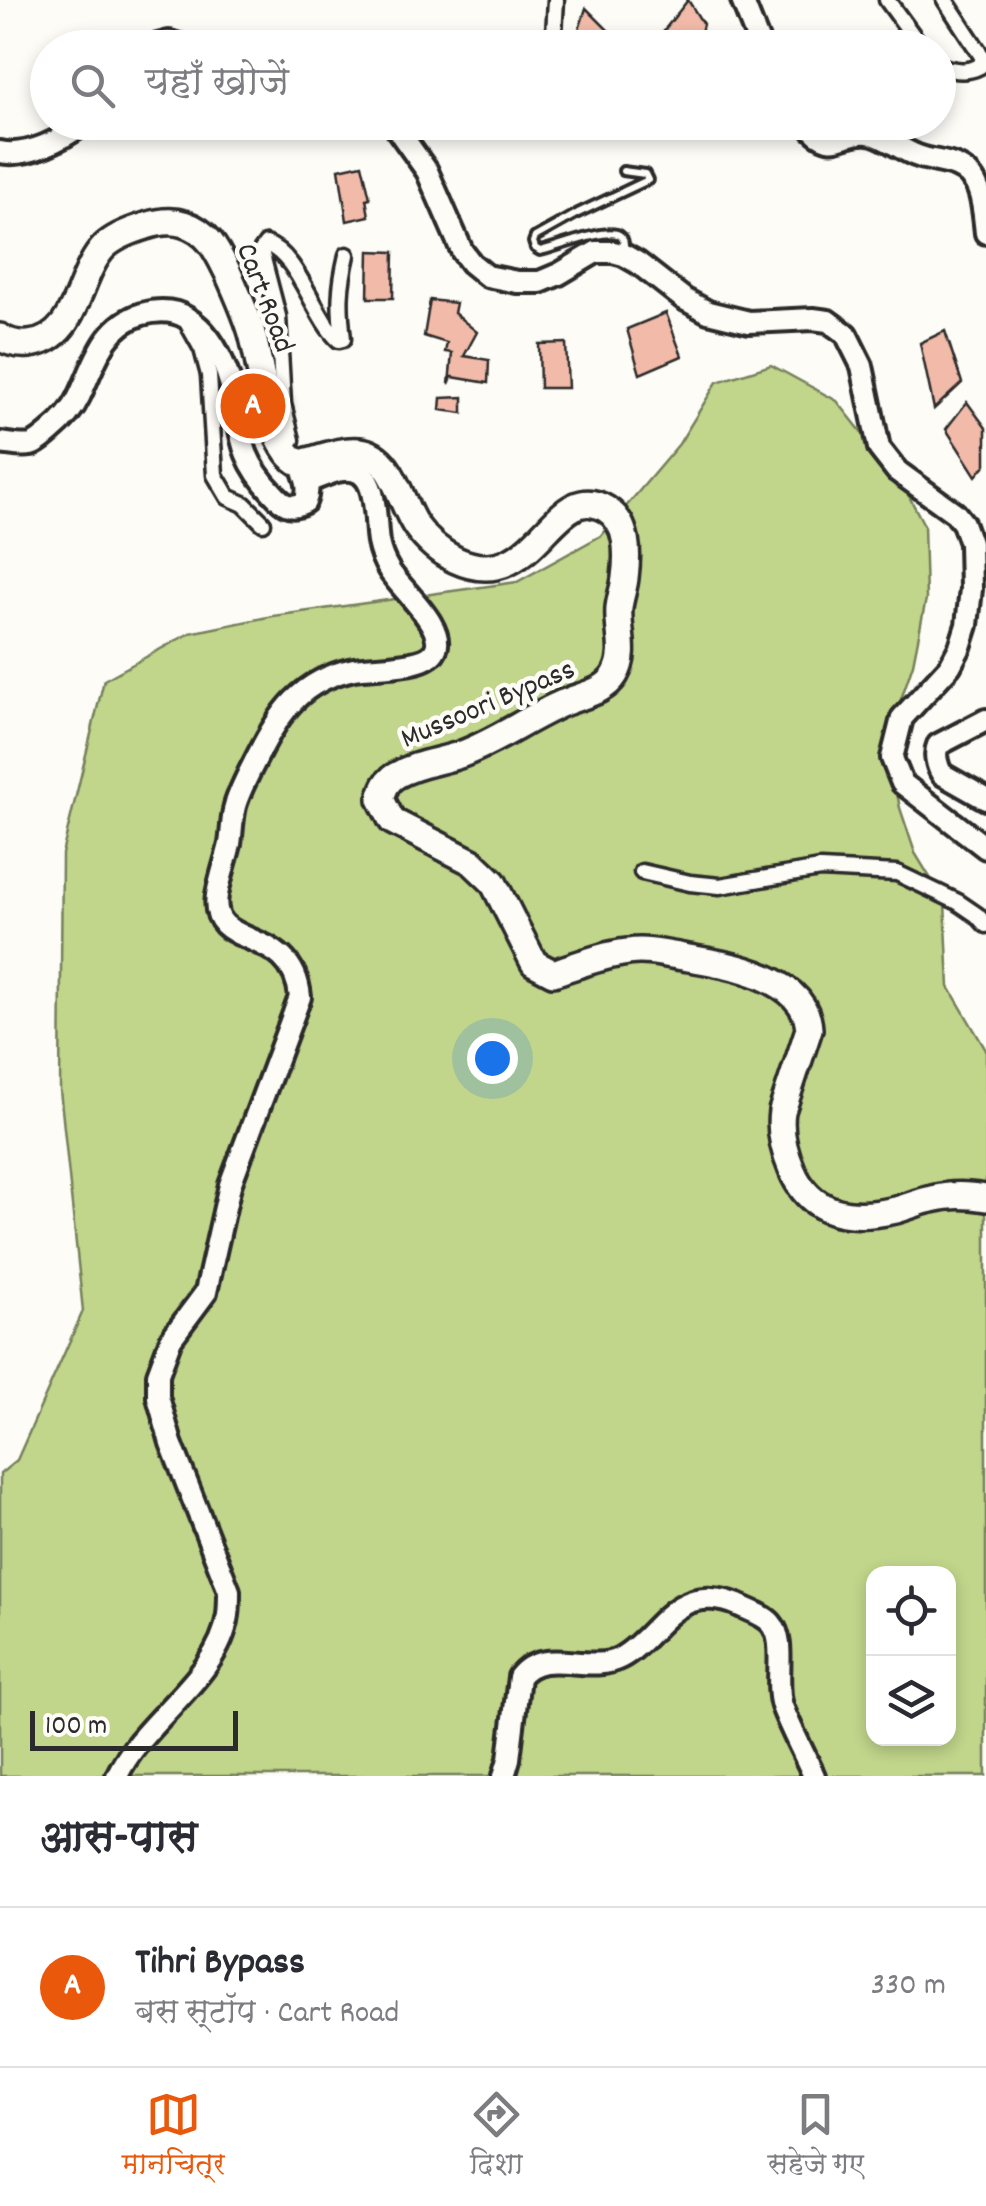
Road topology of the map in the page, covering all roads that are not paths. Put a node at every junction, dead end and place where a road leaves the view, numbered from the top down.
1 (556, 0) edge
2 (742, 0) edge
3 (887, 0) edge
4 (945, 0) edge
5 (554, 30) edge
6 (753, 30) edge
7 (909, 30) edge
8 (956, 70) edge
9 (54, 140) edge
10 (404, 140) edge
11 (886, 140) edge
12 (0, 152) edge
13 (623, 171) dead end
14 (986, 233) edge
15 (624, 254) junction
16 (347, 255) dead end
17 (182, 315) junction
18 (0, 337) edge
19 (0, 443) edge
20 (304, 473) junction
21 (263, 523) dead end
22 (986, 720) edge
23 (986, 799) edge
24 (986, 848) edge
25 (642, 872) dead end
26 (986, 925) edge
27 (986, 1198) edge
28 (116, 1776) edge
29 (504, 1776) edge
30 (814, 1776) edge

1 - 5 street
2 - 6 street
3 - 7 street
4 - 8 street
9 - 12 street
10 - 15 street
11 - 14 street
13 - 15 lane
15 - 24 street
16 - 20 street
17 - 19 street
17 - 20 street
17 - 21 street
18 - 20 highway, Cart Road
20 - 27 highway, Mussoori Bypass
20 - 28 street
22 - 23 street
25 - 26 street
29 - 30 street

